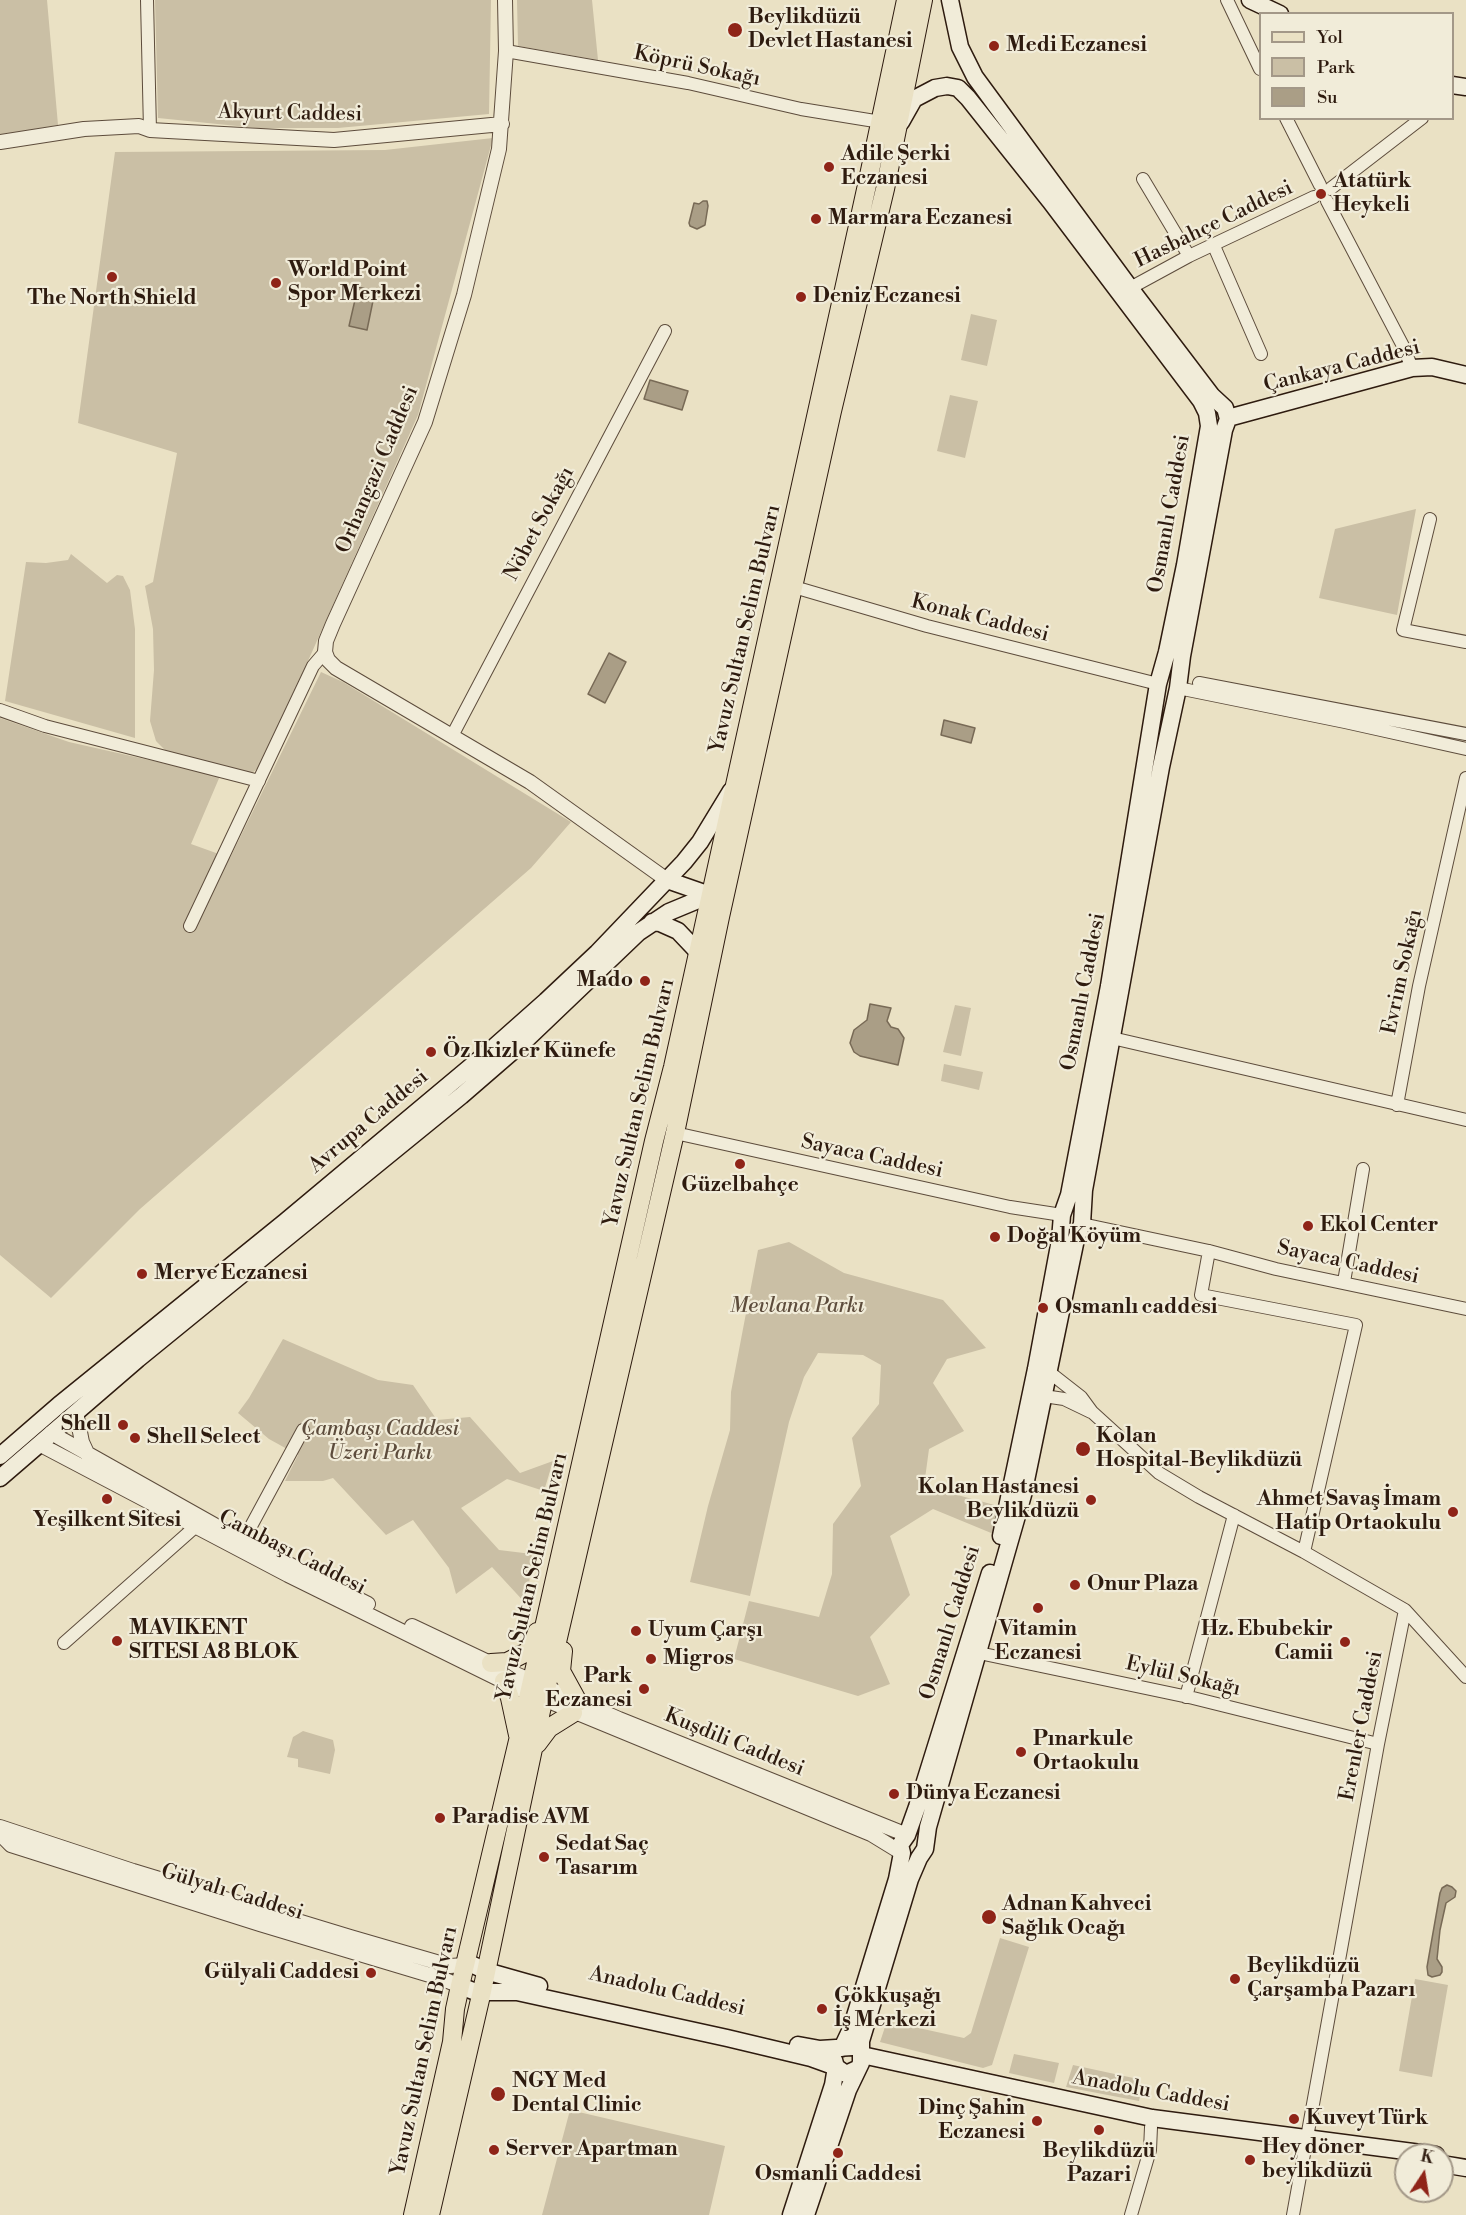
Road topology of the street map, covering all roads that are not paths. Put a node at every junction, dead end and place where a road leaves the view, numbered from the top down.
1 (147, 0) edge
2 (505, 0) edge
3 (906, 0) edge
4 (923, 0) edge
5 (950, 0) edge
6 (1227, 0) edge
7 (1250, 0) edge
8 (1276, 12) edge
9 (506, 51) junction
10 (1259, 67) edge
11 (1287, 120) edge
12 (1419, 120) edge
13 (881, 122) junction
14 (502, 124) junction
15 (150, 130) junction
16 (896, 134) junction
17 (0, 142) edge
18 (0, 150) edge
19 (1143, 178) dead end
20 (1326, 192) junction
21 (1214, 246) junction
22 (1190, 256) junction
23 (1132, 287) dead end
24 (665, 331) dead end
25 (1261, 354) dead end
26 (1412, 368) junction
27 (1466, 375) edge
28 (1218, 416) junction
29 (1430, 519) dead end
30 (794, 587) junction
31 (1466, 642) edge
32 (325, 652) junction
33 (1158, 684) junction
34 (1179, 684) junction
35 (0, 710) edge
36 (1466, 734) edge
37 (452, 736) junction
38 (1466, 749) edge
39 (1466, 778) edge
40 (259, 781) junction
41 (733, 788) junction
42 (667, 879) junction
43 (717, 896) junction
44 (652, 922) junction
45 (190, 926) dead end
46 (697, 951) junction
47 (1112, 1038) junction
48 (1397, 1105) junction
49 (1466, 1120) edge
50 (664, 1138) junction
51 (1363, 1169) dead end
52 (1062, 1216) junction
53 (1081, 1222) junction
54 (1209, 1251) junction
55 (1344, 1282) junction
56 (1466, 1309) edge
57 (1043, 1370) junction
58 (1038, 1395) junction
59 (76, 1412) junction
60 (1092, 1412) junction
61 (32, 1428) junction
62 (303, 1430) dead end
63 (45, 1439) junction
64 (88, 1455) junction
65 (0, 1456) edge
66 (0, 1478) edge
67 (1234, 1515) junction
68 (195, 1527) junction
69 (243, 1540) junction
70 (1304, 1552) junction
71 (1405, 1610) junction
72 (554, 1621) junction
73 (64, 1643) dead end
74 (979, 1653) junction
75 (491, 1663) junction
76 (1466, 1677) edge
77 (504, 1681) junction
78 (538, 1690) junction
79 (1186, 1697) junction
80 (575, 1707) junction
81 (650, 1737) junction
82 (526, 1744) junction
83 (1378, 1744) junction
84 (1, 1831) edge
85 (908, 1835) junction
86 (922, 1850) junction
87 (902, 1853) junction
88 (465, 1965) junction
89 (486, 1971) junction
90 (460, 1986) junction
91 (482, 1991) junction
92 (841, 2048) junction
93 (860, 2061) junction
94 (836, 2067) junction
95 (1151, 2123) junction
96 (1306, 2143) junction
97 (1394, 2151) edge
98 (1394, 2158) edge
99 (413, 2215) edge
100 (430, 2215) edge
101 (791, 2215) edge
102 (806, 2215) edge
103 (1131, 2215) edge
104 (1293, 2215) edge

1 - 15 street
2 - 9 street, Orhangazi Caddesi
3 - 13 main road, Yavuz Sultan Selim Bulvarı
4 - 16 main road, Yavuz Sultan Selim Bulvarı
5 - 28 main road
6 - 10 street
7 - 8 main road
9 - 13 street, Köprü Sokağı
9 - 14 street, Orhangazi Caddesi
11 - 20 street
12 - 20 street
13 - 41 main road, Yavuz Sultan Selim Bulvarı
14 - 15 street, Akyurt Caddesi
14 - 32 street, Orhangazi Caddesi
15 - 17 street, Akyurt Caddesi
15 - 18 street, Akyurt Caddesi
16 - 28 main road, Osmanlı Caddesi
16 - 30 main road, Yavuz Sultan Selim Bulvarı
19 - 22 street
20 - 21 street, Hasbahçe Caddesi
20 - 26 street
21 - 22 street, Hasbahçe Caddesi
21 - 25 street
22 - 23 street, Hasbahçe Caddesi
24 - 37 street, Nöbet Sokağı
26 - 27 main road, Çankaya Caddesi
26 - 28 main road, Çankaya Caddesi
28 - 33 main road, Osmanlı Caddesi
28 - 34 main road, Osmanlı Caddesi
29 - 31 street
30 - 33 street, Konak Caddesi
30 - 43 main road, Yavuz Sultan Selim Bulvarı
32 - 37 street
32 - 40 street, Orhangazi Caddesi
33 - 34 main road
33 - 52 main road, Osmanlı Caddesi
34 - 36 street
34 - 38 street
34 - 47 main road, Osmanlı Caddesi
35 - 40 street
37 - 42 street
39 - 48 street, Evrim Sokağı
40 - 45 street, Orhangazi Caddesi
41 - 42 main road, Avrupa Caddesi
41 - 43 main road, Yavuz Sultan Selim Bulvarı
42 - 43 main road
42 - 61 main road, Avrupa Caddesi
43 - 44 main road, Avrupa Caddesi
43 - 46 main road, Yavuz Sultan Selim Bulvarı
43 - 50 main road, Yavuz Sultan Selim Bulvarı
44 - 46 main road
44 - 59 main road, Avrupa Caddesi
46 - 50 main road, Yavuz Sultan Selim Bulvarı
47 - 48 street, Osmanlı Caddesi
47 - 53 main road, Osmanlı Caddesi
48 - 49 street
50 - 52 street, Sayaca Caddesi
50 - 72 main road, Yavuz Sultan Selim Bulvarı
51 - 55 street
52 - 53 main road
52 - 57 main road, Osmanlı Caddesi
53 - 54 street, Sayaca Caddesi
53 - 57 main road, Osmanlı Caddesi
54 - 55 street, Sayaca Caddesi
54 - 70 street
55 - 56 street, Sayaca Caddesi
57 - 58 main road, Osmanlı Caddesi
57 - 60 street
58 - 60 street
58 - 74 main road, Osmanlı Caddesi
58 - 85 main road, Osmanlı Caddesi
59 - 63 main road, Avrupa Caddesi
59 - 64 street
60 - 67 street
61 - 63 main road
61 - 65 main road, Avrupa Caddesi
62 - 69 street
63 - 64 street, Çambaşı Caddesi
63 - 66 main road, Avrupa Caddesi
63 - 68 street, Çambaşı Caddesi
64 - 69 street, Çambaşı Caddesi
67 - 70 street
67 - 79 street
68 - 73 street
68 - 77 street, Çambaşı Caddesi
69 - 75 street, Çambaşı Caddesi
70 - 71 street
71 - 76 street
71 - 83 street, Erenler Caddesi
72 - 75 main road
72 - 78 main road, Yavuz Sultan Selim Bulvarı
72 - 80 main road
74 - 79 street, Eylül Sokağı
74 - 86 main road, Osmanlı Caddesi
75 - 78 street, Çambaşı Caddesi
77 - 78 street, Çambaşı Caddesi
77 - 82 main road
78 - 80 street, Kuşdili Caddesi
78 - 82 main road, Yavuz Sultan Selim Bulvarı
79 - 83 street, Eylül Sokağı
80 - 81 street, Kuşdili Caddesi
80 - 82 main road
81 - 85 street, Kuşdili Caddesi
81 - 87 street, Kuşdili Caddesi
82 - 88 main road, Yavuz Sultan Selim Bulvarı
82 - 89 main road, Yavuz Sultan Selim Bulvarı
83 - 96 street, Erenler Caddesi
84 - 88 street, Gülyalı Caddesi
84 - 90 street, Gülyalı Caddesi
85 - 86 main road
85 - 87 main road, Osmanlı Caddesi
86 - 87 main road
86 - 93 main road, Osmanlı Caddesi
87 - 92 main road, Osmanlı Caddesi
88 - 89 main road, Anadolu Caddesi
88 - 90 main road, Yavuz Sultan Selim Bulvarı
89 - 91 main road, Yavuz Sultan Selim Bulvarı
89 - 92 main road, Anadolu Caddesi
90 - 91 main road, Anadolu Caddesi
90 - 99 main road, Yavuz Sultan Selim Bulvarı
91 - 94 main road, Anadolu Caddesi
91 - 100 main road, Yavuz Sultan Selim Bulvarı
92 - 93 main road
92 - 94 main road, Osmanlı Caddesi
93 - 94 main road
93 - 95 main road, Anadolu Caddesi
93 - 102 main road, Osmanlı Caddesi
94 - 101 main road, Osmanlı Caddesi
95 - 96 main road, Anadolu Caddesi
95 - 103 street
96 - 97 main road, Anadolu Caddesi
96 - 98 main road, Anadolu Caddesi
96 - 104 street, Erenler Caddesi

